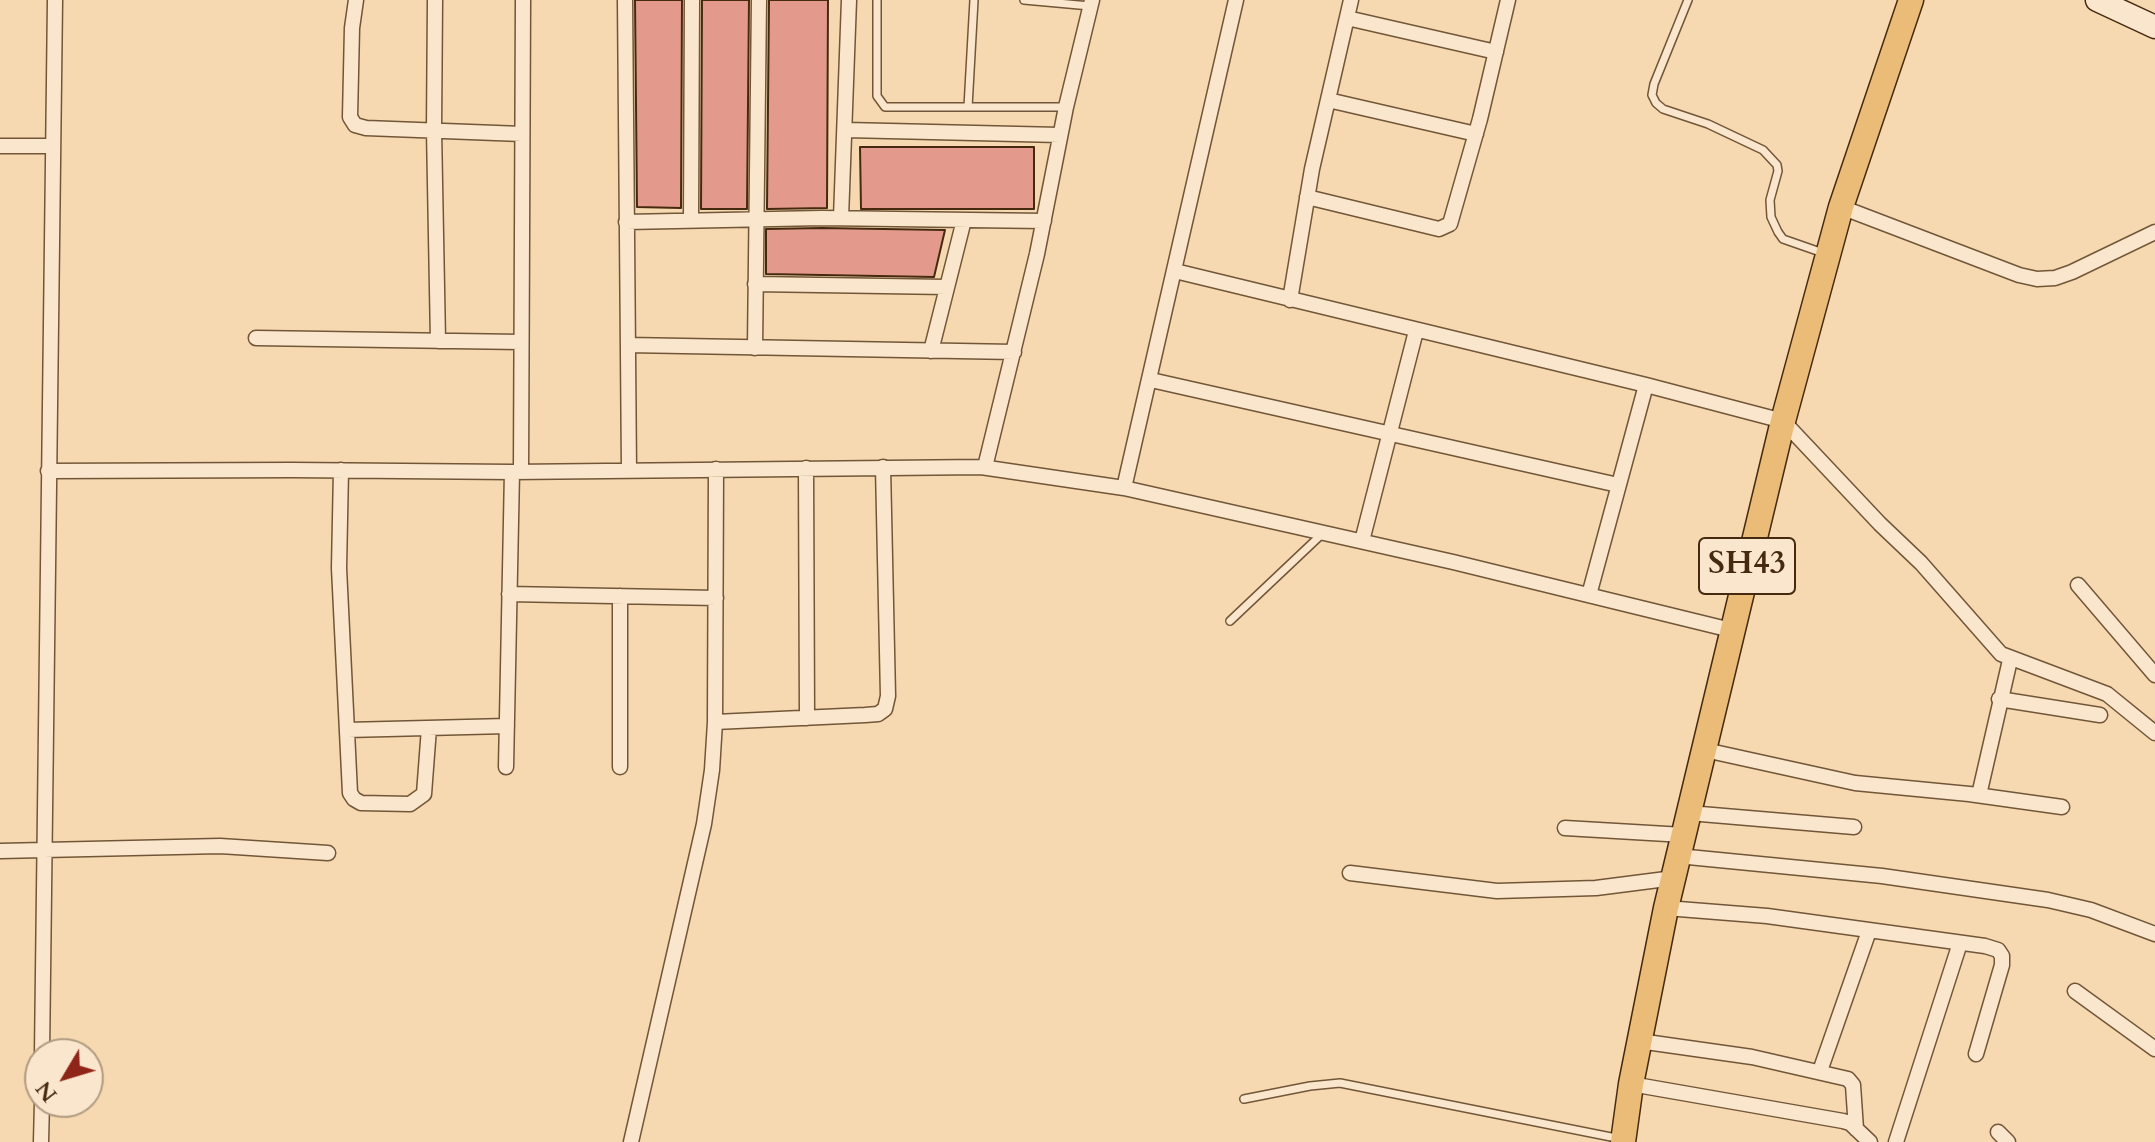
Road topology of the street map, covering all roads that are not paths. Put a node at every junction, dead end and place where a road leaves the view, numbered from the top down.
1 (55, 0) edge
2 (356, 0) edge
3 (435, 0) edge
4 (523, 0) edge
5 (625, 0) edge
6 (692, 0) edge
7 (759, 0) edge
8 (849, 0) edge
9 (877, 0) edge
10 (974, 0) edge
11 (1024, 0) edge
12 (1236, 0) edge
13 (1351, 0) edge
14 (1508, 0) edge
15 (1688, 0) edge
16 (2097, 0) edge
17 (1904, 2) edge
18 (1091, 3) edge
19 (1347, 18) junction
20 (2155, 27) edge
21 (1496, 52) junction
22 (1328, 100) junction
23 (968, 107) junction
24 (1066, 107) junction
25 (434, 130) junction
26 (846, 130) junction
27 (522, 134) junction
28 (1476, 134) junction
29 (1060, 135) junction
30 (0, 146) edge
31 (53, 146) junction
32 (1307, 197) junction
33 (1841, 207) junction
34 (841, 218) junction
35 (691, 219) junction
36 (757, 219) junction
37 (964, 220) junction
38 (1044, 221) junction
39 (626, 222) junction
40 (2155, 232) edge
41 (1828, 254) junction
42 (1175, 271) junction
43 (755, 284) junction
44 (947, 287) junction
45 (1290, 300) junction
46 (1416, 331) junction
47 (256, 338) dead end
48 (438, 341) junction
49 (521, 342) junction
50 (628, 345) junction
51 (755, 348) junction
52 (931, 351) junction
53 (1014, 352) junction
54 (1151, 380) junction
55 (1646, 385) junction
56 (1783, 421) junction
57 (1390, 434) junction
58 (883, 467) junction
59 (985, 467) junction
60 (806, 468) junction
61 (716, 469) junction
62 (341, 470) junction
63 (629, 470) junction
64 (48, 471) junction
65 (516, 472) junction
66 (1618, 485) junction
67 (1124, 488) junction
68 (1324, 533) junction
69 (1362, 541) junction
70 (2078, 585) dead end
71 (509, 594) junction
72 (1589, 595) junction
73 (620, 596) junction
74 (716, 598) junction
75 (1230, 621) dead end
76 (1731, 630) junction
77 (2010, 660) junction
78 (2155, 675) edge
79 (1999, 699) junction
80 (2100, 715) dead end
81 (807, 718) junction
82 (715, 722) junction
83 (507, 726) junction
84 (429, 728) junction
85 (347, 730) junction
86 (2155, 733) edge
87 (1705, 750) junction
88 (506, 767) dead end
89 (620, 767) dead end
90 (1979, 795) junction
91 (2062, 807) dead end
92 (1854, 827) dead end
93 (1565, 828) dead end
94 (1681, 846) junction
95 (0, 851) edge
96 (43, 851) junction
97 (328, 853) dead end
98 (1350, 873) dead end
99 (1666, 908) junction
100 (1869, 931) junction
101 (2155, 934) edge
102 (1960, 943) junction
103 (2075, 991) dead end
104 (42, 1038) edge
105 (1639, 1041) junction
106 (2155, 1049) edge
107 (1976, 1054) dead end
108 (1820, 1071) junction
109 (1631, 1084) junction
110 (1244, 1099) dead end
111 (42, 1118) edge
112 (1856, 1129) junction
113 (1623, 1141) edge
114 (41, 1142) edge
115 (631, 1142) edge
116 (1870, 1142) edge
117 (1896, 1142) edge

1 - 31 street
2 - 25 street
3 - 25 street
4 - 27 street
5 - 39 street
6 - 35 street
7 - 36 street
8 - 26 street
9 - 23 lane
10 - 23 lane
11 - 18 lane
12 - 42 street
13 - 19 street
14 - 21 street
15 - 41 lane
16 - 20 street
17 - 33 main road, SH43
18 - 24 street
19 - 21 street
19 - 22 street
21 - 28 street
22 - 28 street
22 - 32 street
23 - 24 lane
24 - 29 street
25 - 27 street
25 - 48 street
26 - 29 street
26 - 34 street
27 - 49 street
28 - 32 street
29 - 38 street
30 - 31 street
31 - 64 street
32 - 45 street
33 - 40 street
33 - 41 main road, SH43
34 - 36 street
34 - 37 street
35 - 36 street
35 - 39 street
36 - 43 street
37 - 38 street
37 - 44 street
38 - 53 street
39 - 50 street
41 - 56 main road, SH43
42 - 45 street
42 - 54 street
43 - 44 street
43 - 51 street
44 - 52 street
45 - 46 street
46 - 55 street
46 - 57 street
47 - 48 street
48 - 49 street
49 - 65 street
50 - 51 street
50 - 63 street
51 - 52 street
52 - 53 street
53 - 59 street
54 - 57 street
54 - 67 street
55 - 56 street
55 - 66 street
56 - 76 main road, SH43
56 - 77 street
57 - 66 street
57 - 69 street
58 - 59 street
58 - 60 street
58 - 81 street
59 - 67 street
60 - 61 street
60 - 81 street
61 - 63 street
61 - 74 street
62 - 64 street
62 - 65 street
62 - 85 street
63 - 65 street
64 - 96 street
65 - 71 street
66 - 72 street
67 - 68 street
68 - 69 street
68 - 75 lane
69 - 72 street
70 - 78 street
71 - 73 street
71 - 83 street
72 - 76 street
73 - 74 street
73 - 89 street
74 - 82 street
76 - 87 main road, SH43
77 - 79 street
77 - 86 street
79 - 80 street
79 - 90 street
81 - 82 street
82 - 115 street
83 - 84 street
83 - 88 street
84 - 85 street
84 - 85 street
87 - 90 street
87 - 94 main road, SH43
90 - 91 street
92 - 94 street
93 - 94 street
94 - 98 street
94 - 99 main road, SH43
94 - 101 street
95 - 96 street
96 - 97 street
96 - 104 street
99 - 100 street
99 - 105 main road, SH43
100 - 102 street
100 - 108 street
102 - 107 street
102 - 117 street
103 - 106 street
105 - 108 street
105 - 109 main road, SH43
108 - 112 street
109 - 112 street
109 - 113 main road, SH43
110 - 113 lane
111 - 114 street
112 - 116 street

